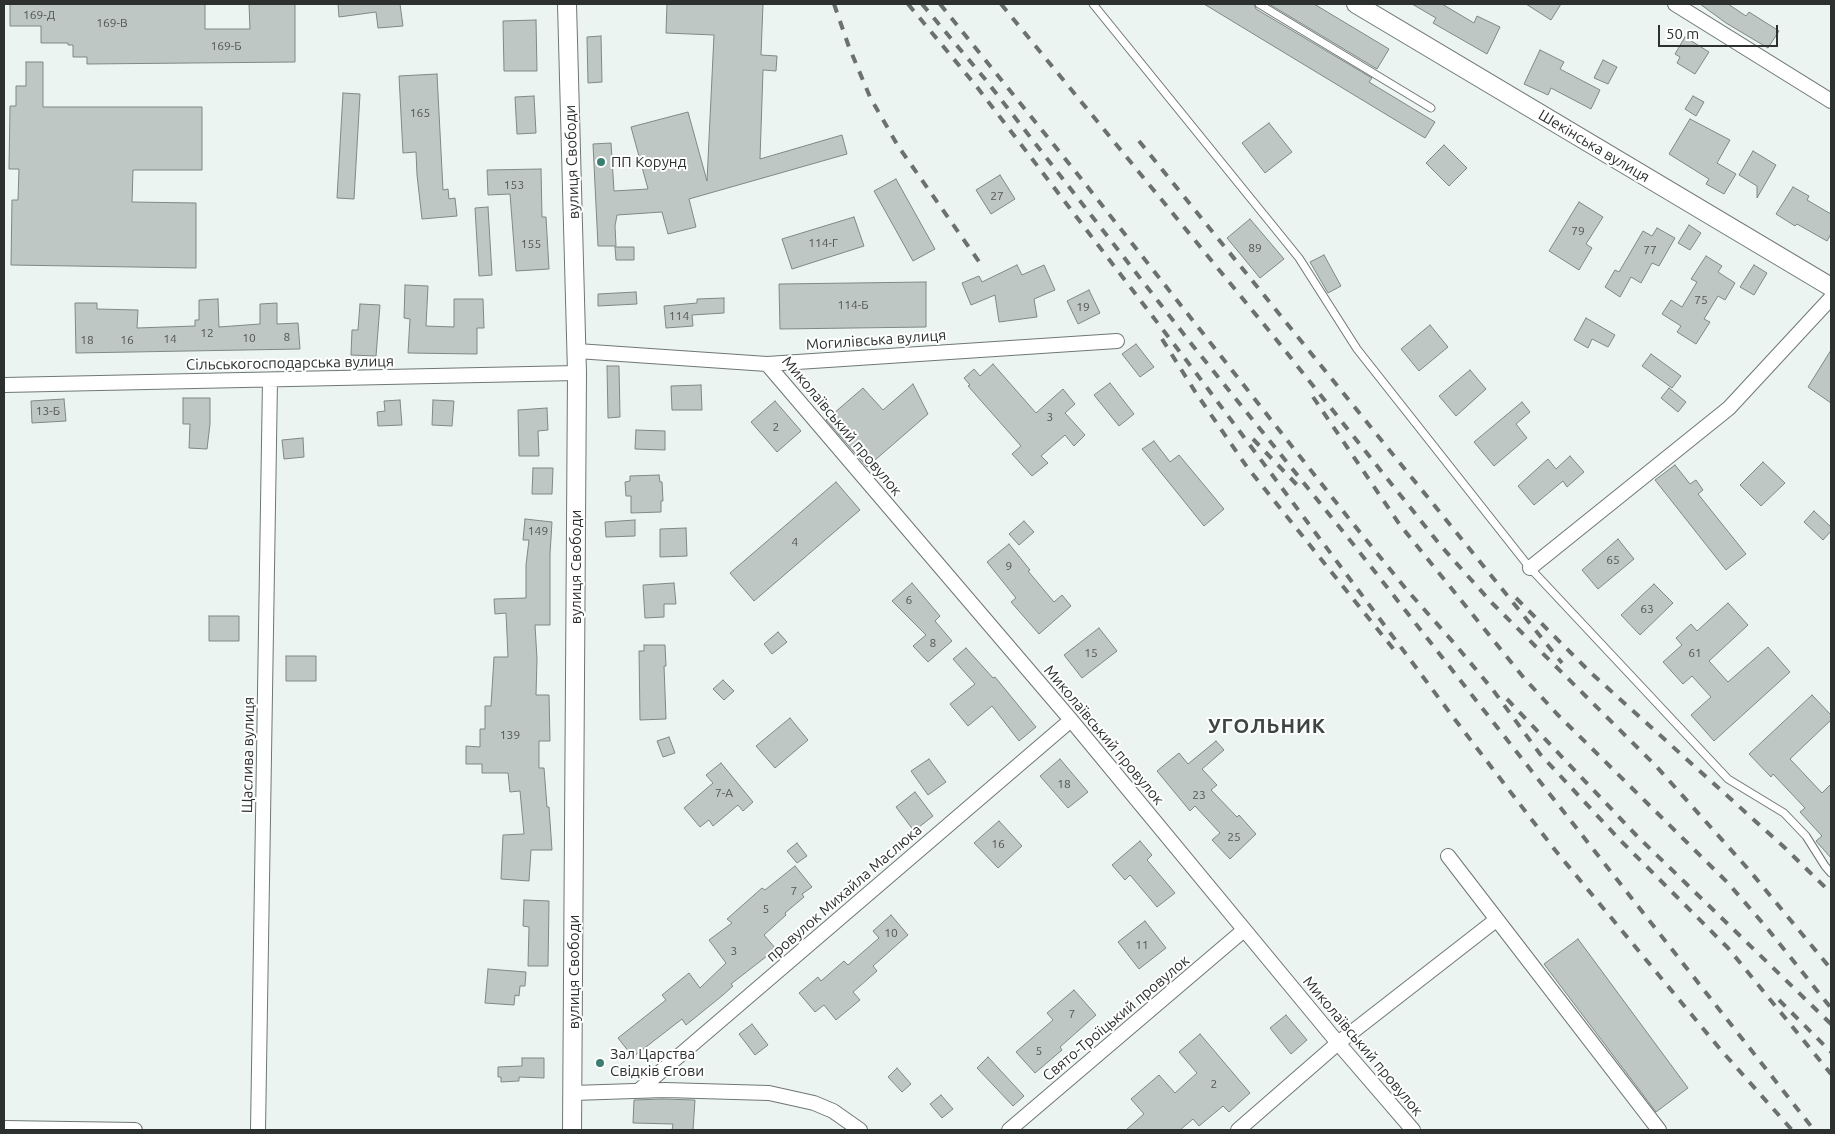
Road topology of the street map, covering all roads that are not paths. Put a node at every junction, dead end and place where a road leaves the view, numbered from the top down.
1 (567, 4) edge
2 (1093, 4) edge
3 (1259, 4) edge
4 (1356, 4) edge
5 (1675, 4) edge
6 (1831, 101) edge
7 (1431, 108) dead end
8 (1831, 287) edge
9 (1831, 298) edge
10 (1117, 341) dead end
11 (576, 351) junction
12 (767, 364) junction
13 (577, 373) junction
14 (270, 380) junction
15 (4, 384) edge
16 (1530, 568) junction
17 (1071, 720) junction
18 (1448, 856) dead end
19 (1831, 873) edge
20 (1496, 920) junction
21 (1244, 930) junction
22 (1338, 1043) junction
23 (638, 1090) junction
24 (573, 1094) junction
25 (4, 1128) edge
26 (135, 1130) edge
27 (258, 1130) edge
28 (572, 1130) edge
29 (860, 1130) edge
30 (1009, 1130) edge
31 (1238, 1130) edge
32 (1413, 1130) edge
33 (1658, 1130) edge

1 - 11 street, вулиця Свободи
2 - 16 lane
3 - 7 lane
4 - 8 street, Шекінська вулиця
5 - 6 street
9 - 16 street
10 - 12 street, Могилівська вулиця
11 - 12 street, Могилівська вулиця
11 - 13 street, вулиця Свободи
12 - 17 street, Миколаївський провулок
13 - 14 street, Сільськогосподарська вулиця
13 - 24 street, вулиця Свободи
14 - 15 street, Сільськогосподарська вулиця
14 - 27 street, Щаслива вулиця
16 - 19 lane
17 - 21 street, Миколаївський провулок
17 - 23 street, провулок Михайла Маслюка
18 - 20 street
20 - 22 street
20 - 33 street
21 - 22 street, Миколаївський провулок
21 - 30 street, Свято-Троїцький провулок
22 - 31 street
22 - 32 street, Миколаївський провулок
23 - 24 street
23 - 29 street
24 - 28 street, вулиця Свободи
25 - 26 street

